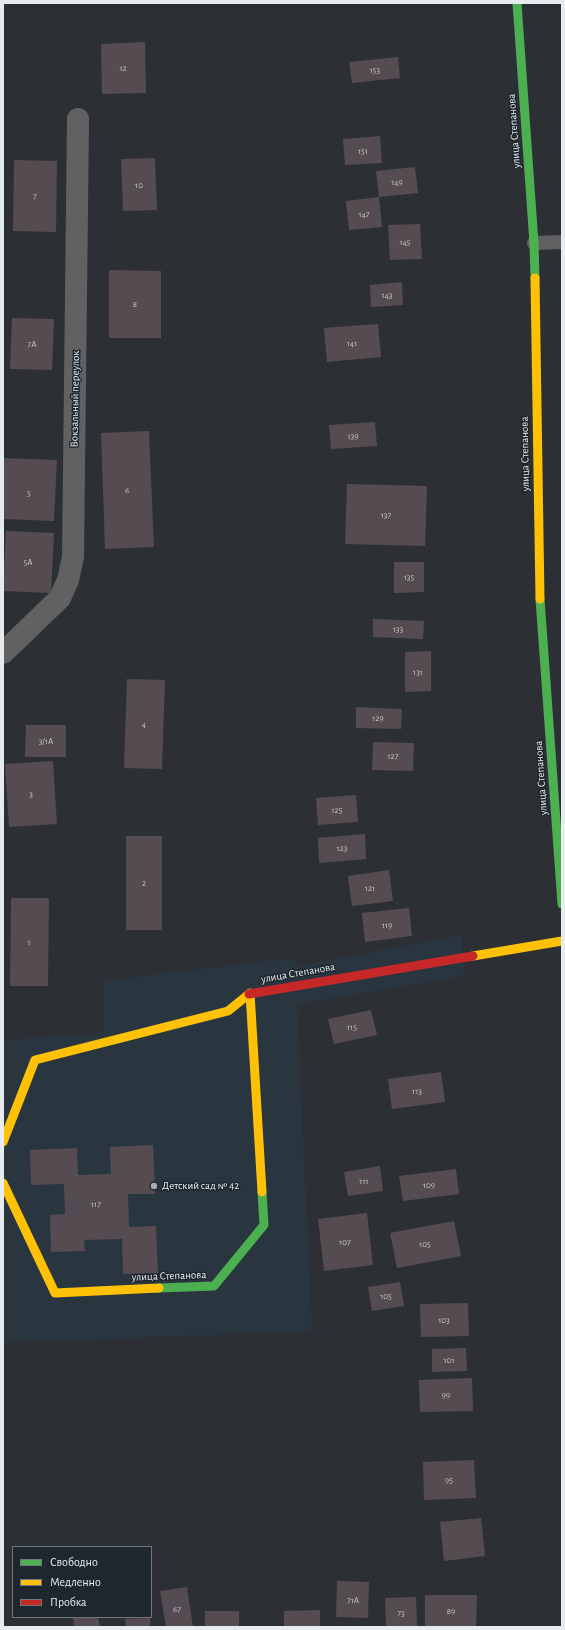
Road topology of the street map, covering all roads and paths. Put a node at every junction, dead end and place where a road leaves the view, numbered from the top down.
1 (516, 3) edge
2 (78, 119) dead end
3 (562, 242) edge
4 (534, 243) junction
5 (3, 653) edge
6 (562, 904) edge
7 (562, 941) edge
8 (250, 993) junction
9 (3, 1142) edge
10 (3, 1183) edge

1 - 4 street, улица Степанова
2 - 5 street, Вокзальный переулок
3 - 4 lane
4 - 6 street, улица Степанова
7 - 8 street, улица Степанова
8 - 9 street, улица Степанова
8 - 10 street, улица Степанова

